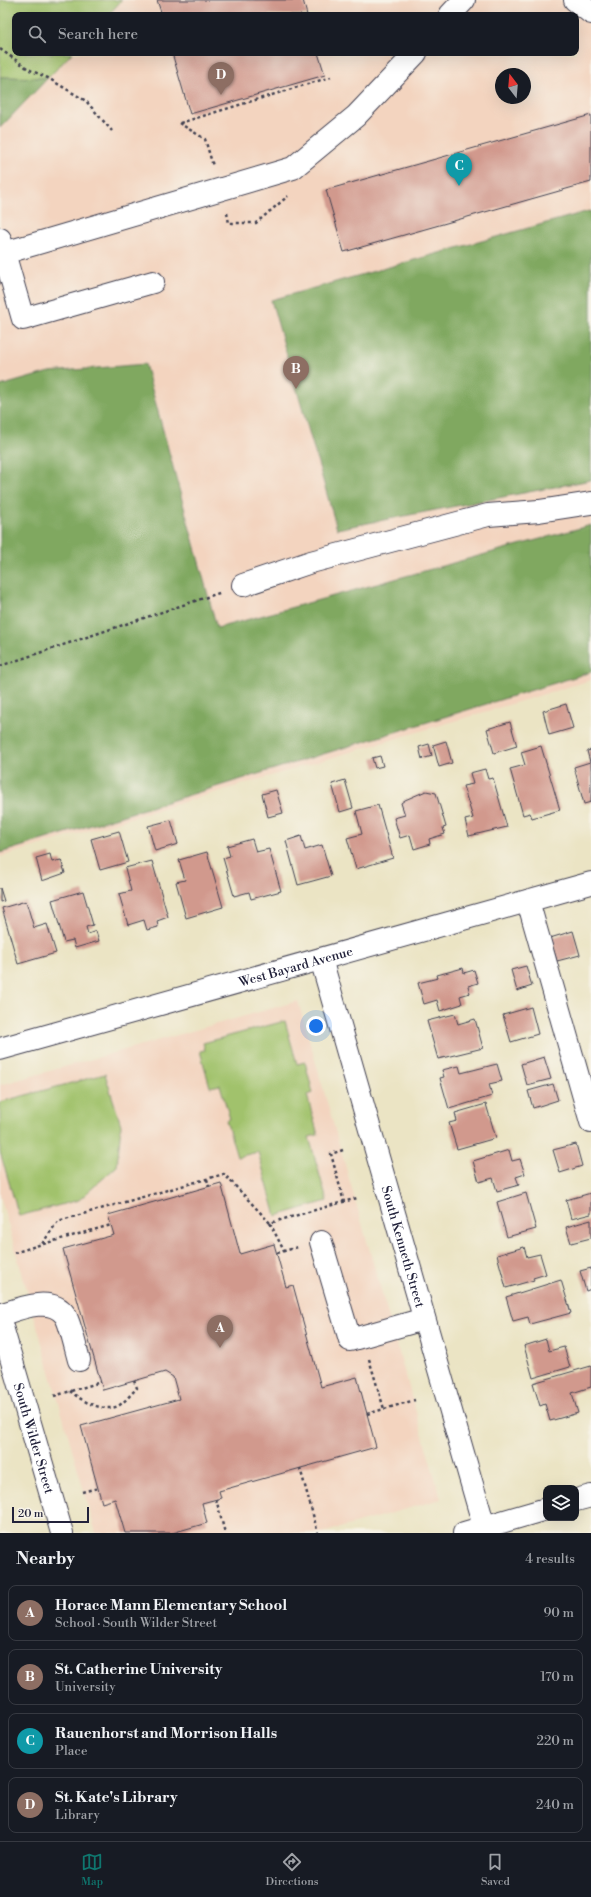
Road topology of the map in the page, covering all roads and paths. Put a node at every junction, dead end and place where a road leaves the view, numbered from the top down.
1 (464, 0) edge
2 (575, 0) edge
3 (453, 12) edge
4 (591, 13) edge
5 (0, 50) edge
6 (413, 56) edge
7 (331, 77) dead end
8 (179, 123) dead end
9 (112, 131) dead end
10 (290, 194) dead end
11 (256, 223) dead end
12 (2, 246) edge
13 (153, 282) dead end
14 (591, 503) edge
15 (243, 585) joint
16 (0, 666) edge
17 (591, 883) edge
18 (528, 901) junction
19 (321, 959) junction
20 (0, 1049) edge
21 (591, 1122) edge
22 (343, 1150) dead end
23 (207, 1179) junction
24 (209, 1187) dead end
25 (357, 1198) dead end
26 (344, 1202) junction
27 (270, 1222) junction
28 (111, 1225) dead end
29 (321, 1242) dead end
30 (42, 1244) junction
31 (293, 1249) dead end
32 (284, 1251) junction
33 (14, 1253) dead end
34 (277, 1253) dead end
35 (0, 1315) edge
36 (424, 1319) junction
37 (0, 1320) edge
38 (362, 1337) junction
39 (79, 1360) dead end
40 (134, 1381) dead end
41 (101, 1382) dead end
42 (70, 1391) junction
43 (54, 1396) dead end
44 (415, 1400) dead end
45 (384, 1409) junction
46 (367, 1414) dead end
47 (300, 1468) dead end
48 (98, 1488) dead end
49 (82, 1492) dead end
50 (591, 1496) edge
51 (216, 1499) dead end
52 (579, 1499) edge
53 (543, 1510) edge
54 (478, 1531) edge
55 (62, 1533) edge
56 (225, 1533) edge
57 (318, 1533) edge

1 - 3 street
2 - 4 street
5 - 9 path
6 - 12 street
7 - 8 path
10 - 11 path
12 - 13 street
14 - 15 street
15 - 16 path
17 - 18 street, West Bayard Avenue
18 - 19 street, West Bayard Avenue
18 - 21 street
19 - 20 street, West Bayard Avenue
19 - 36 street, South Kenneth Street
22 - 26 path
23 - 24 path
23 - 27 path
23 - 30 path
25 - 26 path
26 - 27 path
27 - 32 path
28 - 30 path
29 - 38 street
30 - 33 path
31 - 32 path
32 - 34 path
35 - 39 street
36 - 38 street
36 - 54 street, South Kenneth Street
37 - 55 street, South Wilder Street
38 - 45 path
40 - 42 path
41 - 42 path
42 - 43 path
44 - 45 path
45 - 46 path
47 - 57 path
48 - 49 path
50 - 52 street
51 - 56 path
53 - 54 street

